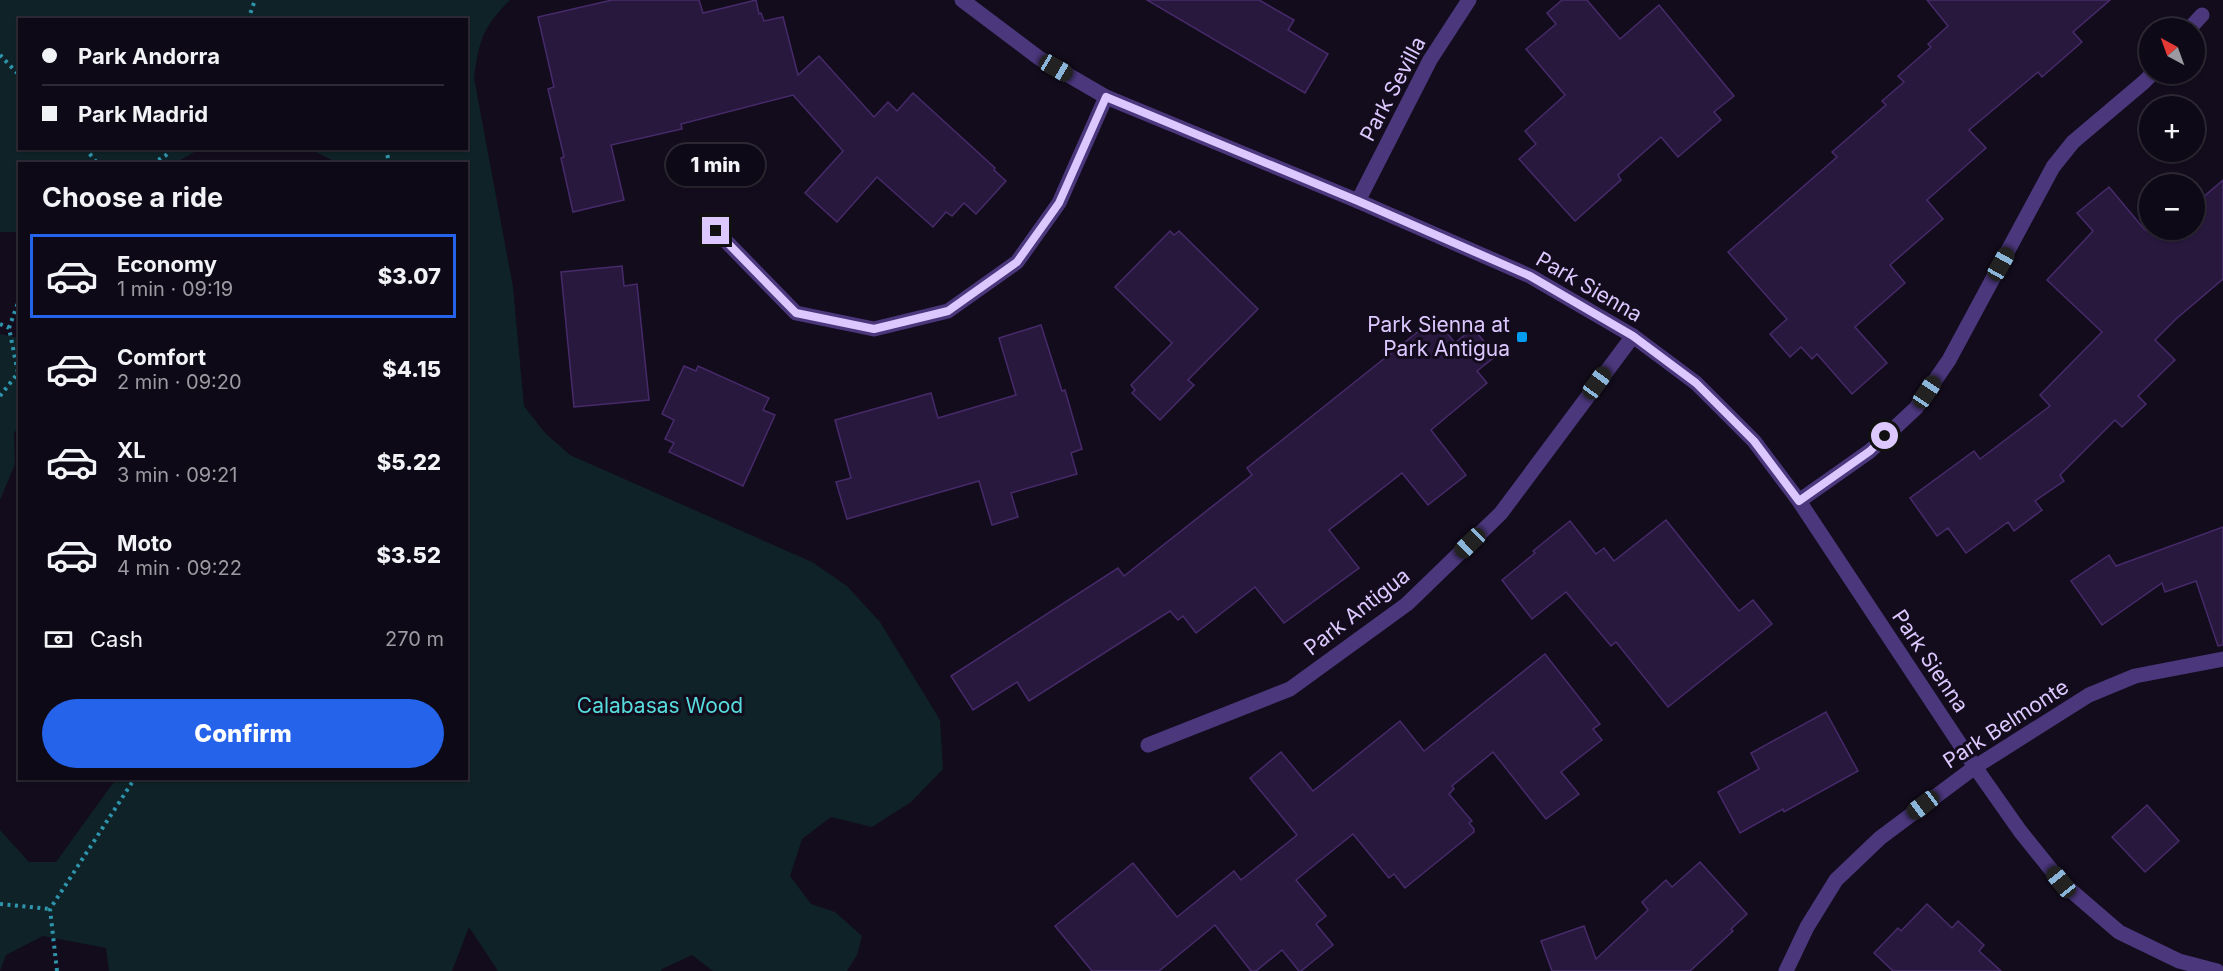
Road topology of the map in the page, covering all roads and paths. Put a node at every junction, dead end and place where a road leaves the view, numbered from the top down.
1 (255, 0) edge
2 (962, 0) edge
3 (1469, 0) edge
4 (2202, 15) dead end
5 (249, 18) edge
6 (2199, 18) edge
7 (0, 55) edge
8 (18, 74) edge
9 (2142, 84) edge
10 (1106, 97) junction
11 (87, 150) edge
12 (171, 150) edge
13 (96, 162) edge
14 (155, 162) edge
15 (1358, 201) junction
16 (716, 231) dead end
17 (18, 303) edge
18 (0, 324) edge
19 (9, 328) junction
20 (1633, 336) junction
21 (0, 396) edge
22 (1799, 501) junction
23 (2223, 659) edge
24 (1148, 745) dead end
25 (1975, 766) junction
26 (134, 780) edge
27 (0, 904) edge
28 (50, 909) junction
29 (57, 971) edge
30 (1786, 971) edge
31 (2217, 971) edge

1 - 5 path
2 - 10 street, Park Sienna
3 - 15 street, Park Sevilla
4 - 6 street
7 - 8 path
9 - 22 street
10 - 15 street, Park Sienna
10 - 16 street
11 - 13 path
12 - 14 path
15 - 20 street, Park Sienna
17 - 19 path
18 - 19 path
19 - 21 path
20 - 22 street, Park Sienna
20 - 24 street, Park Antigua
22 - 25 street, Park Sienna
23 - 25 street, Park Belmonte
25 - 30 street, Park Belmonte
25 - 31 street, Park Sienna
26 - 28 path
27 - 28 path
28 - 29 path

